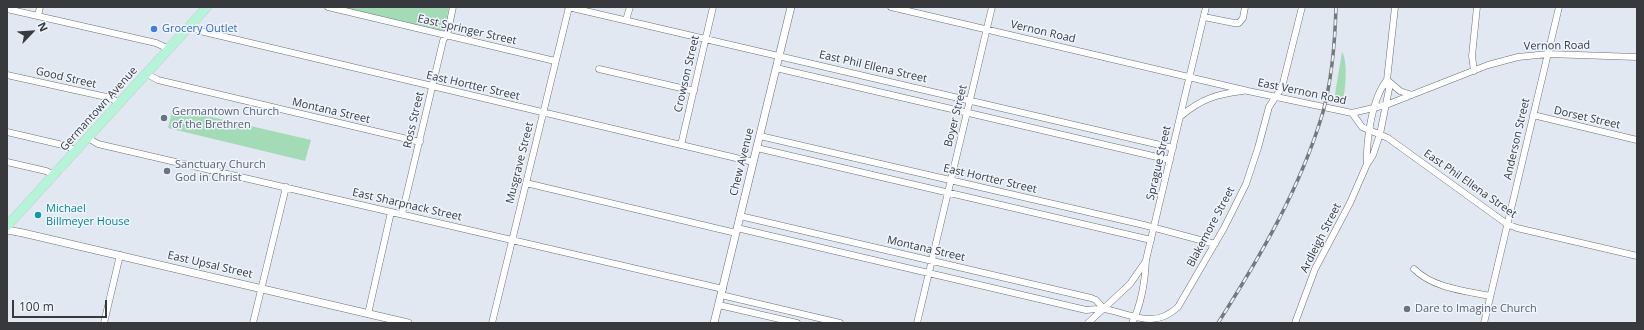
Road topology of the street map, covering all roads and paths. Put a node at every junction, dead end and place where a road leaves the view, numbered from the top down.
1 (40, 7) edge
2 (207, 7) edge
3 (328, 7) edge
4 (453, 7) edge
5 (568, 7) edge
6 (630, 7) edge
7 (713, 7) edge
8 (791, 7) edge
9 (891, 7) edge
10 (992, 7) edge
11 (1206, 7) edge
12 (1245, 7) edge
13 (1302, 7) edge
14 (1395, 7) edge
15 (1477, 7) edge
16 (1559, 7) edge
17 (7, 9) edge
18 (38, 16) junction
19 (1204, 16) junction
20 (626, 20) junction
21 (190, 26) junction
22 (987, 29) junction
23 (446, 35) junction
24 (706, 38) junction
25 (169, 49) junction
26 (1548, 54) junction
27 (779, 56) junction
28 (1637, 57) edge
29 (556, 61) junction
30 (776, 68) junction
31 (599, 70) dead end
32 (1474, 71) junction
33 (7, 74) edge
34 (146, 74) junction
35 (1190, 76) junction
36 (1387, 80) junction
37 (432, 86) junction
38 (694, 91) junction
39 (1248, 91) junction
40 (1412, 95) junction
41 (1275, 97) junction
42 (970, 100) junction
43 (120, 104) junction
44 (1386, 105) junction
45 (1374, 109) junction
46 (543, 112) junction
47 (967, 112) junction
48 (1352, 114) junction
49 (1533, 115) junction
50 (1181, 116) junction
51 (1370, 130) junction
52 (7, 132) edge
53 (1380, 134) junction
54 (760, 136) junction
55 (88, 138) junction
56 (1637, 140) edge
57 (420, 142) junction
58 (682, 145) junction
59 (757, 148) junction
60 (1173, 148) junction
61 (76, 151) junction
62 (1170, 160) junction
63 (7, 162) edge
64 (754, 162) junction
65 (1367, 164) junction
66 (54, 175) junction
67 (950, 180) junction
68 (526, 183) junction
69 (286, 187) junction
70 (948, 193) junction
71 (392, 212) junction
72 (402, 214) junction
73 (740, 216) junction
74 (1507, 224) junction
75 (7, 226) edge
76 (1154, 228) junction
77 (7, 230) edge
78 (737, 230) junction
79 (512, 240) junction
80 (1151, 240) junction
81 (1215, 244) junction
82 (120, 255) junction
83 (1637, 256) edge
84 (1146, 260) junction
85 (932, 261) junction
86 (1414, 269) dead end
87 (929, 273) junction
88 (261, 288) junction
89 (722, 292) junction
90 (1490, 296) junction
91 (719, 304) junction
92 (1104, 309) junction
93 (368, 314) junction
94 (1171, 315) joint
95 (395, 321) edge
96 (1133, 321) edge
97 (104, 323) edge
98 (253, 323) edge
99 (408, 323) edge
100 (492, 323) edge
101 (714, 323) edge
102 (797, 323) edge
103 (840, 323) edge
104 (917, 323) edge
105 (1088, 323) edge
106 (1295, 323) edge
107 (1484, 323) edge

1 - 18 street
2 - 21 main road, Germantown Avenue
3 - 23 street, East Springer Street
4 - 23 street, Ross Street
5 - 20 street, East Phil Ellena Street
5 - 29 street, Musgrave Street
6 - 20 street
7 - 24 street, Crowson Street
8 - 27 street, Chew Avenue
9 - 22 street, Vernon Road
10 - 22 street, Boyer Street
11 - 19 street, Sprague Street
12 - 19 street
13 - 41 street, Blakemore Street
14 - 36 street, Ardleigh Street
15 - 32 street
16 - 26 street, Anderson Street
17 - 18 street
18 - 25 street
19 - 35 street, Sprague Street
20 - 24 street, East Phil Ellena Street
21 - 25 main road, Germantown Avenue
21 - 37 street, East Hortter Street
22 - 35 street, Vernon Road
22 - 42 street, Boyer Street
23 - 29 street, East Springer Street
23 - 37 street, Ross Street
24 - 27 street, East Phil Ellena Street
24 - 38 street, Crowson Street
25 - 34 main road, Germantown Avenue
26 - 28 street, Vernon Road
26 - 32 street, Vernon Road
26 - 49 street, Anderson Street
27 - 30 street, Chew Avenue
27 - 42 street, East Phil Ellena Street
29 - 46 street, Musgrave Street
30 - 47 street, East Phil Ellena Street
30 - 54 street, Chew Avenue
31 - 38 street
32 - 40 street, Vernon Road
33 - 43 street, Good Street
34 - 43 main road, Germantown Avenue
34 - 57 street, Montana Street
35 - 39 street, East Vernon Road
35 - 50 street, Sprague Street
36 - 40 street
36 - 44 street, Ardleigh Street
36 - 45 street, Ardleigh Street
37 - 46 street, East Hortter Street
37 - 57 street, Ross Street
38 - 58 street, Crowson Street
39 - 41 street, East Vernon Road
39 - 50 street, East Vernon Road
40 - 44 street, Vernon Road
41 - 48 street, East Vernon Road
41 - 81 street, Blakemore Street
42 - 47 street, Boyer Street
42 - 60 street, East Phil Ellena Street
43 - 55 main road, Germantown Avenue
44 - 45 street, Vernon Road
44 - 53 street, Ardleigh Street
45 - 48 street, Vernon Road
45 - 51 street, Ardleigh Street
46 - 58 street, East Hortter Street
46 - 68 street, Musgrave Street
47 - 62 street, East Phil Ellena Street
47 - 67 street, Boyer Street
48 - 51 street, East Phil Ellena Street
49 - 56 street, Dorset Street
49 - 74 street, Anderson Street
50 - 60 street, Sprague Street
51 - 53 street, East Phil Ellena Street
51 - 65 street, Ardleigh Street
52 - 61 street
53 - 65 street, Ardleigh Street
53 - 74 street, East Phil Ellena Street
54 - 59 street, Chew Avenue
54 - 67 street, East Hortter Street
55 - 61 main road, Germantown Avenue
55 - 69 street, East Sharpnack Street
57 - 72 street, Ross Street
58 - 64 street, East Hortter Street
59 - 64 street, Chew Avenue
59 - 70 street, East Hortter Street
60 - 62 street, Sprague Street
61 - 66 main road, Germantown Avenue
62 - 76 street, Sprague Street
63 - 66 street
64 - 73 street, Chew Avenue
65 - 106 street, Ardleigh Street
66 - 75 main road, Germantown Avenue
67 - 70 street, Boyer Street
67 - 76 street, East Hortter Street
68 - 78 street, Montana Street
68 - 79 street, Musgrave Street
69 - 71 street, East Sharpnack Street
69 - 88 street
70 - 80 street, East Hortter Street
70 - 85 street, Boyer Street
71 - 72 street, East Sharpnack Street
71 - 93 street
72 - 79 street, East Sharpnack Street
73 - 78 street, Chew Avenue
73 - 85 street, Montana Street
74 - 83 street, East Phil Ellena Street
74 - 90 street, Anderson Street
76 - 80 street, Sprague Street
76 - 81 street, East Hortter Street
77 - 82 street, East Upsal Street
78 - 87 street, Montana Street
78 - 89 street, Chew Avenue
79 - 89 street, East Sharpnack Street
79 - 100 street, Musgrave Street
80 - 84 street, Sprague Street
81 - 94 street, Blakemore Street
82 - 88 street, East Upsal Street
82 - 97 street
84 - 92 street
84 - 96 street, Sprague Street
85 - 87 street, Boyer Street
85 - 92 street, Montana Street
86 - 90 street
87 - 92 street, Montana Street
87 - 104 street, Boyer Street
88 - 93 street, East Upsal Street
88 - 98 street
89 - 91 street, Chew Avenue
89 - 103 street, East Sharpnack Street
90 - 107 street, Anderson Street
91 - 101 street, Chew Avenue
91 - 102 street
92 - 96 street, Montana Street
92 - 105 street
93 - 95 street, East Upsal Street
94 - 96 street, Montana Street
95 - 99 street, East Upsal Street

